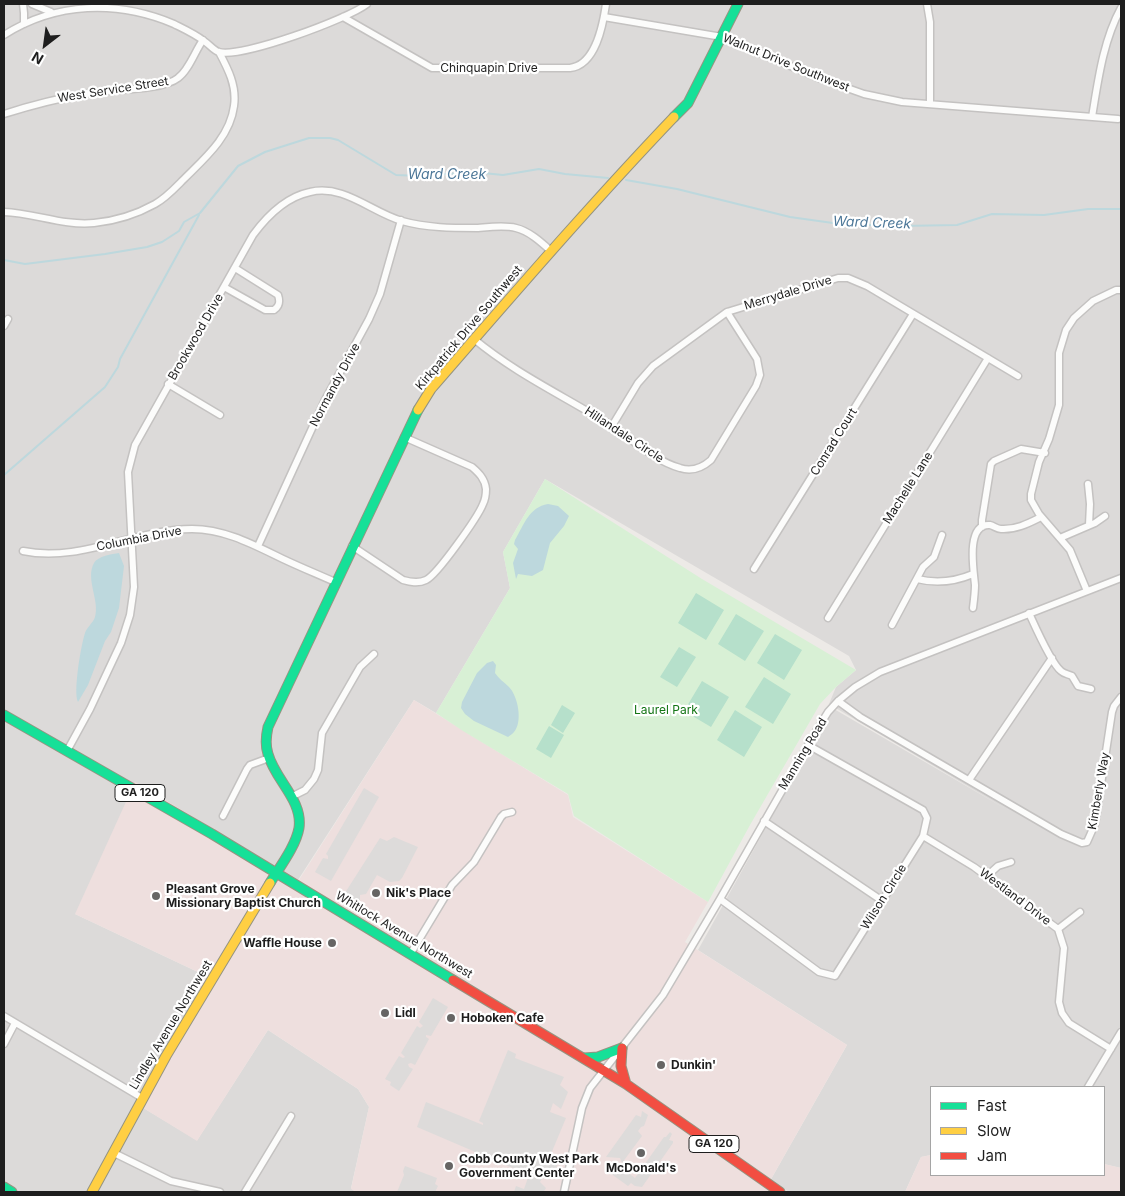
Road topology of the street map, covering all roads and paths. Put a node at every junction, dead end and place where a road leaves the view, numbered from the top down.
1 (23, 4) edge
2 (32, 4) edge
3 (367, 4) edge
4 (606, 4) edge
5 (738, 4) edge
6 (927, 4) edge
7 (1121, 8) edge
8 (52, 12) junction
9 (343, 17) junction
10 (604, 17) junction
11 (24, 24) junction
12 (4, 35) edge
13 (722, 37) junction
14 (203, 40) junction
15 (219, 52) junction
16 (930, 103) junction
17 (4, 114) edge
18 (1092, 117) junction
19 (1118, 119) dead end
20 (4, 212) edge
21 (401, 220) junction
22 (551, 251) junction
23 (235, 268) junction
24 (224, 287) junction
25 (1121, 290) edge
26 (727, 312) junction
27 (913, 314) junction
28 (8, 319) dead end
29 (4, 326) edge
30 (474, 339) junction
31 (988, 358) junction
32 (1018, 376) dead end
33 (168, 384) junction
34 (220, 415) dead end
35 (612, 426) junction
36 (404, 437) junction
37 (1045, 453) junction
38 (1088, 484) dead end
39 (1105, 516) dead end
40 (1041, 517) junction
41 (1089, 525) junction
42 (982, 527) junction
43 (942, 534) dead end
44 (1060, 538) junction
45 (133, 539) junction
46 (258, 546) junction
47 (352, 546) junction
48 (23, 552) dead end
49 (754, 570) dead end
50 (973, 574) junction
51 (917, 578) junction
52 (1121, 578) edge
53 (335, 582) junction
54 (1087, 591) junction
55 (973, 608) dead end
56 (1030, 613) junction
57 (828, 618) dead end
58 (892, 625) dead end
59 (374, 654) dead end
60 (1052, 658) junction
61 (1091, 689) dead end
62 (1121, 698) edge
63 (838, 701) junction
64 (4, 715) edge
65 (808, 745) junction
66 (67, 751) junction
67 (269, 758) junction
68 (969, 780) junction
69 (291, 797) junction
70 (512, 812) dead end
71 (223, 816) dead end
72 (764, 821) junction
73 (923, 836) junction
74 (1011, 862) dead end
75 (276, 873) junction
76 (987, 876) junction
77 (720, 899) junction
78 (881, 900) junction
79 (1080, 912) dead end
80 (1058, 929) junction
81 (411, 953) junction
82 (4, 1016) edge
83 (15, 1023) junction
84 (1121, 1032) edge
85 (4, 1044) edge
86 (622, 1048) junction
87 (1111, 1049) junction
88 (584, 1058) junction
89 (604, 1070) junction
90 (626, 1084) junction
91 (1089, 1086) edge
92 (142, 1098) junction
93 (291, 1116) dead end
94 (114, 1153) junction
95 (4, 1187) edge
96 (12, 1192) edge
97 (92, 1192) edge
98 (220, 1192) edge
99 (245, 1192) edge
100 (564, 1192) edge
101 (780, 1192) edge

1 - 11 street
2 - 8 street
3 - 9 street
4 - 10 street, Chinquapin Drive
5 - 13 main road, Kirkpatrick Drive Southwest
6 - 16 street
7 - 18 street
8 - 11 street
8 - 14 street
9 - 10 street, Chinquapin Drive
9 - 15 street
10 - 13 street, Walnut Drive Southwest
11 - 12 street
13 - 16 street, Walnut Drive Southwest
13 - 22 main road, Kirkpatrick Drive Southwest
14 - 15 street
14 - 17 street, West Service Street
15 - 20 street
16 - 18 street, Walnut Drive Southwest
18 - 19 street, Walnut Drive Southwest
21 - 22 street, Brookwood Drive
21 - 23 street, Brookwood Drive
21 - 46 street, Normandy Drive
22 - 30 main road, Kirkpatrick Drive Southwest
23 - 24 street, Brookwood Drive
23 - 24 street
24 - 33 street, Brookwood Drive
25 - 37 street
26 - 27 street, Merrydale Drive
26 - 35 street, Merrydale Drive
26 - 35 street, Hillandale Circle
27 - 31 street, Merrydale Drive
27 - 49 street, Conrad Court
28 - 29 street
30 - 35 street, Hillandale Circle
30 - 36 main road, Kirkpatrick Drive Southwest
31 - 32 street, Merrydale Drive
31 - 57 street, Machelle Lane
33 - 34 street
33 - 45 street, Brookwood Drive
36 - 47 main road, Kirkpatrick Drive Southwest
36 - 47 street
37 - 40 street
37 - 42 street
38 - 41 street
39 - 41 street
40 - 42 street
40 - 44 street
41 - 44 street
42 - 50 street
43 - 51 street
44 - 54 street
45 - 46 street, Columbia Drive
45 - 48 street, Columbia Drive
45 - 66 street, Brookwood Drive
46 - 53 street, Columbia Drive
47 - 53 main road, Kirkpatrick Drive Southwest
50 - 51 street
50 - 55 street
51 - 58 street
52 - 54 street, Manning Road
53 - 67 main road, Kirkpatrick Drive Southwest
54 - 56 street, Manning Road
56 - 60 street
56 - 63 street, Manning Road
59 - 69 street
60 - 61 street
60 - 68 street
62 - 68 street, Kimberly Way
63 - 65 street, Manning Road
63 - 68 street
64 - 66 main road, Whitlock Avenue Northwest / GA 120
65 - 72 street, Manning Road
65 - 73 street
66 - 75 main road, Whitlock Avenue Northwest / GA 120
67 - 69 main road, Kirkpatrick Drive Southwest
67 - 71 street
69 - 75 main road, Kirkpatrick Drive Southwest
70 - 81 street
72 - 77 street, Manning Road
72 - 78 street
73 - 76 street, Westland Drive
73 - 78 street, Wilson Circle
74 - 76 street
75 - 81 main road, Whitlock Avenue Northwest / GA 120
75 - 92 main road, Lindley Avenue Northwest
76 - 80 street, Westland Drive
77 - 78 street, Wilson Circle
77 - 86 street, Manning Road
79 - 80 street
80 - 87 street, Westland Drive
81 - 88 main road, Whitlock Avenue Northwest / GA 120
82 - 83 street
83 - 85 street
83 - 92 street
84 - 87 street
86 - 88 main road
86 - 89 street, Manning Road
86 - 90 main road
87 - 91 street
88 - 89 main road, Whitlock Avenue Northwest / GA 120
89 - 90 main road, Whitlock Avenue Northwest / GA 120
89 - 100 street, Manning Road
90 - 101 main road, Whitlock Avenue Northwest / GA 120
92 - 94 main road, Lindley Avenue Northwest
93 - 99 street
94 - 97 main road, Lindley Avenue Northwest
94 - 98 street
95 - 96 main road

